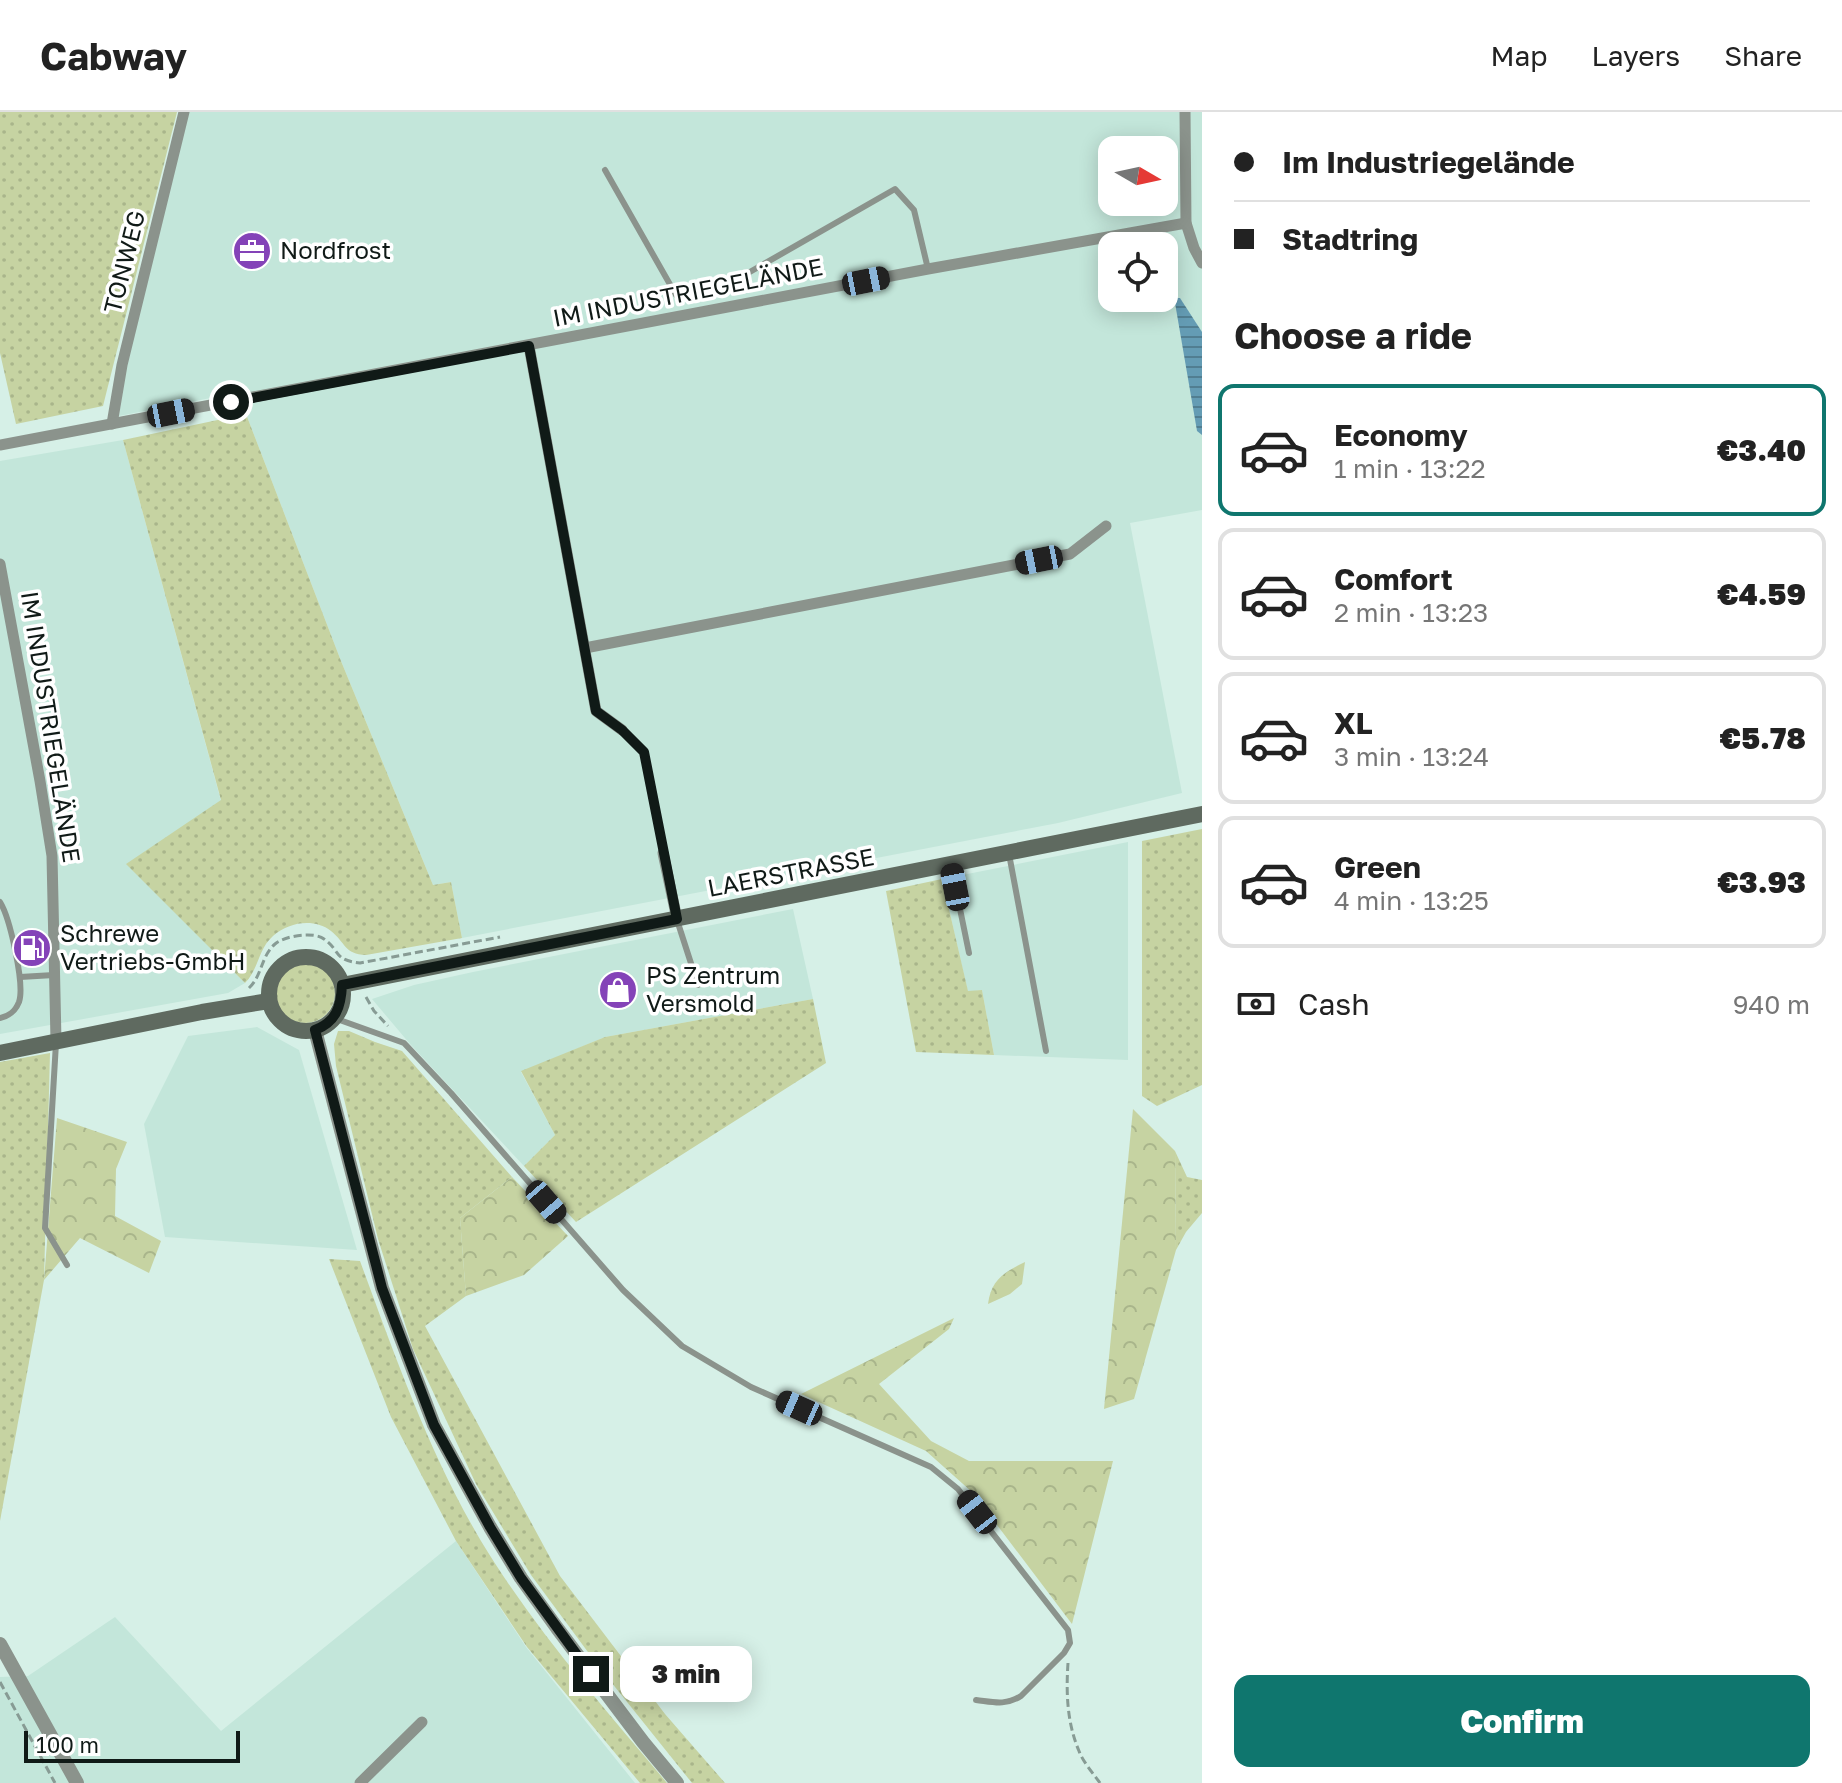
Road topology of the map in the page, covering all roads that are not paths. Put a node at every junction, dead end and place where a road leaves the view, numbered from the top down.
1 (184, 112) edge
2 (1185, 112) edge
3 (605, 170) dead end
4 (1186, 223) junction
5 (1202, 263) edge
6 (928, 269) junction
7 (529, 346) junction
8 (112, 424) junction
9 (0, 445) edge
10 (1106, 526) dead end
11 (0, 564) edge
12 (585, 648) junction
13 (622, 730) joint
14 (1202, 814) edge
15 (663, 853) joint
16 (1009, 853) junction
17 (951, 865) junction
18 (0, 902) edge
19 (677, 919) junction
20 (969, 953) dead end
21 (54, 975) junction
22 (20, 977) junction
23 (342, 985) junction
24 (698, 985) dead end
25 (269, 1001) junction
26 (0, 1018) edge
27 (334, 1018) junction
28 (315, 1030) junction
29 (56, 1041) junction
30 (1046, 1051) dead end
31 (0, 1053) edge
32 (67, 1265) dead end
33 (0, 1644) edge
34 (976, 1700) dead end
35 (422, 1722) dead end
36 (77, 1783) edge
37 (360, 1783) edge
38 (677, 1783) edge

1 - 8 street, TONWEG
2 - 4 street
3 - 6 lane
4 - 5 street
4 - 6 street, IM INDUSTRIEGELÄNDE
6 - 7 street, IM INDUSTRIEGELÄNDE
7 - 8 street, IM INDUSTRIEGELÄNDE
7 - 12 street, IM INDUSTRIEGELÄNDE
8 - 9 street, IM INDUSTRIEGELÄNDE
10 - 12 street
11 - 21 street, IM INDUSTRIEGELÄNDE
12 - 13 street, IM INDUSTRIEGELÄNDE
13 - 15 lane
14 - 16 main road, LAERSTRASSE
15 - 19 street
16 - 17 main road, LAERSTRASSE
16 - 30 lane
17 - 19 main road, LAERSTRASSE
17 - 20 lane
18 - 22 lane
19 - 23 main road, LAERSTRASSE
19 - 24 lane
21 - 22 lane
21 - 29 street, IM INDUSTRIEGELÄNDE
22 - 26 lane
23 - 25 main road
23 - 27 main road
25 - 28 main road
25 - 29 main road
27 - 28 main road
27 - 34 lane
28 - 38 street
29 - 31 main road
29 - 32 lane
33 - 36 street
35 - 37 street

